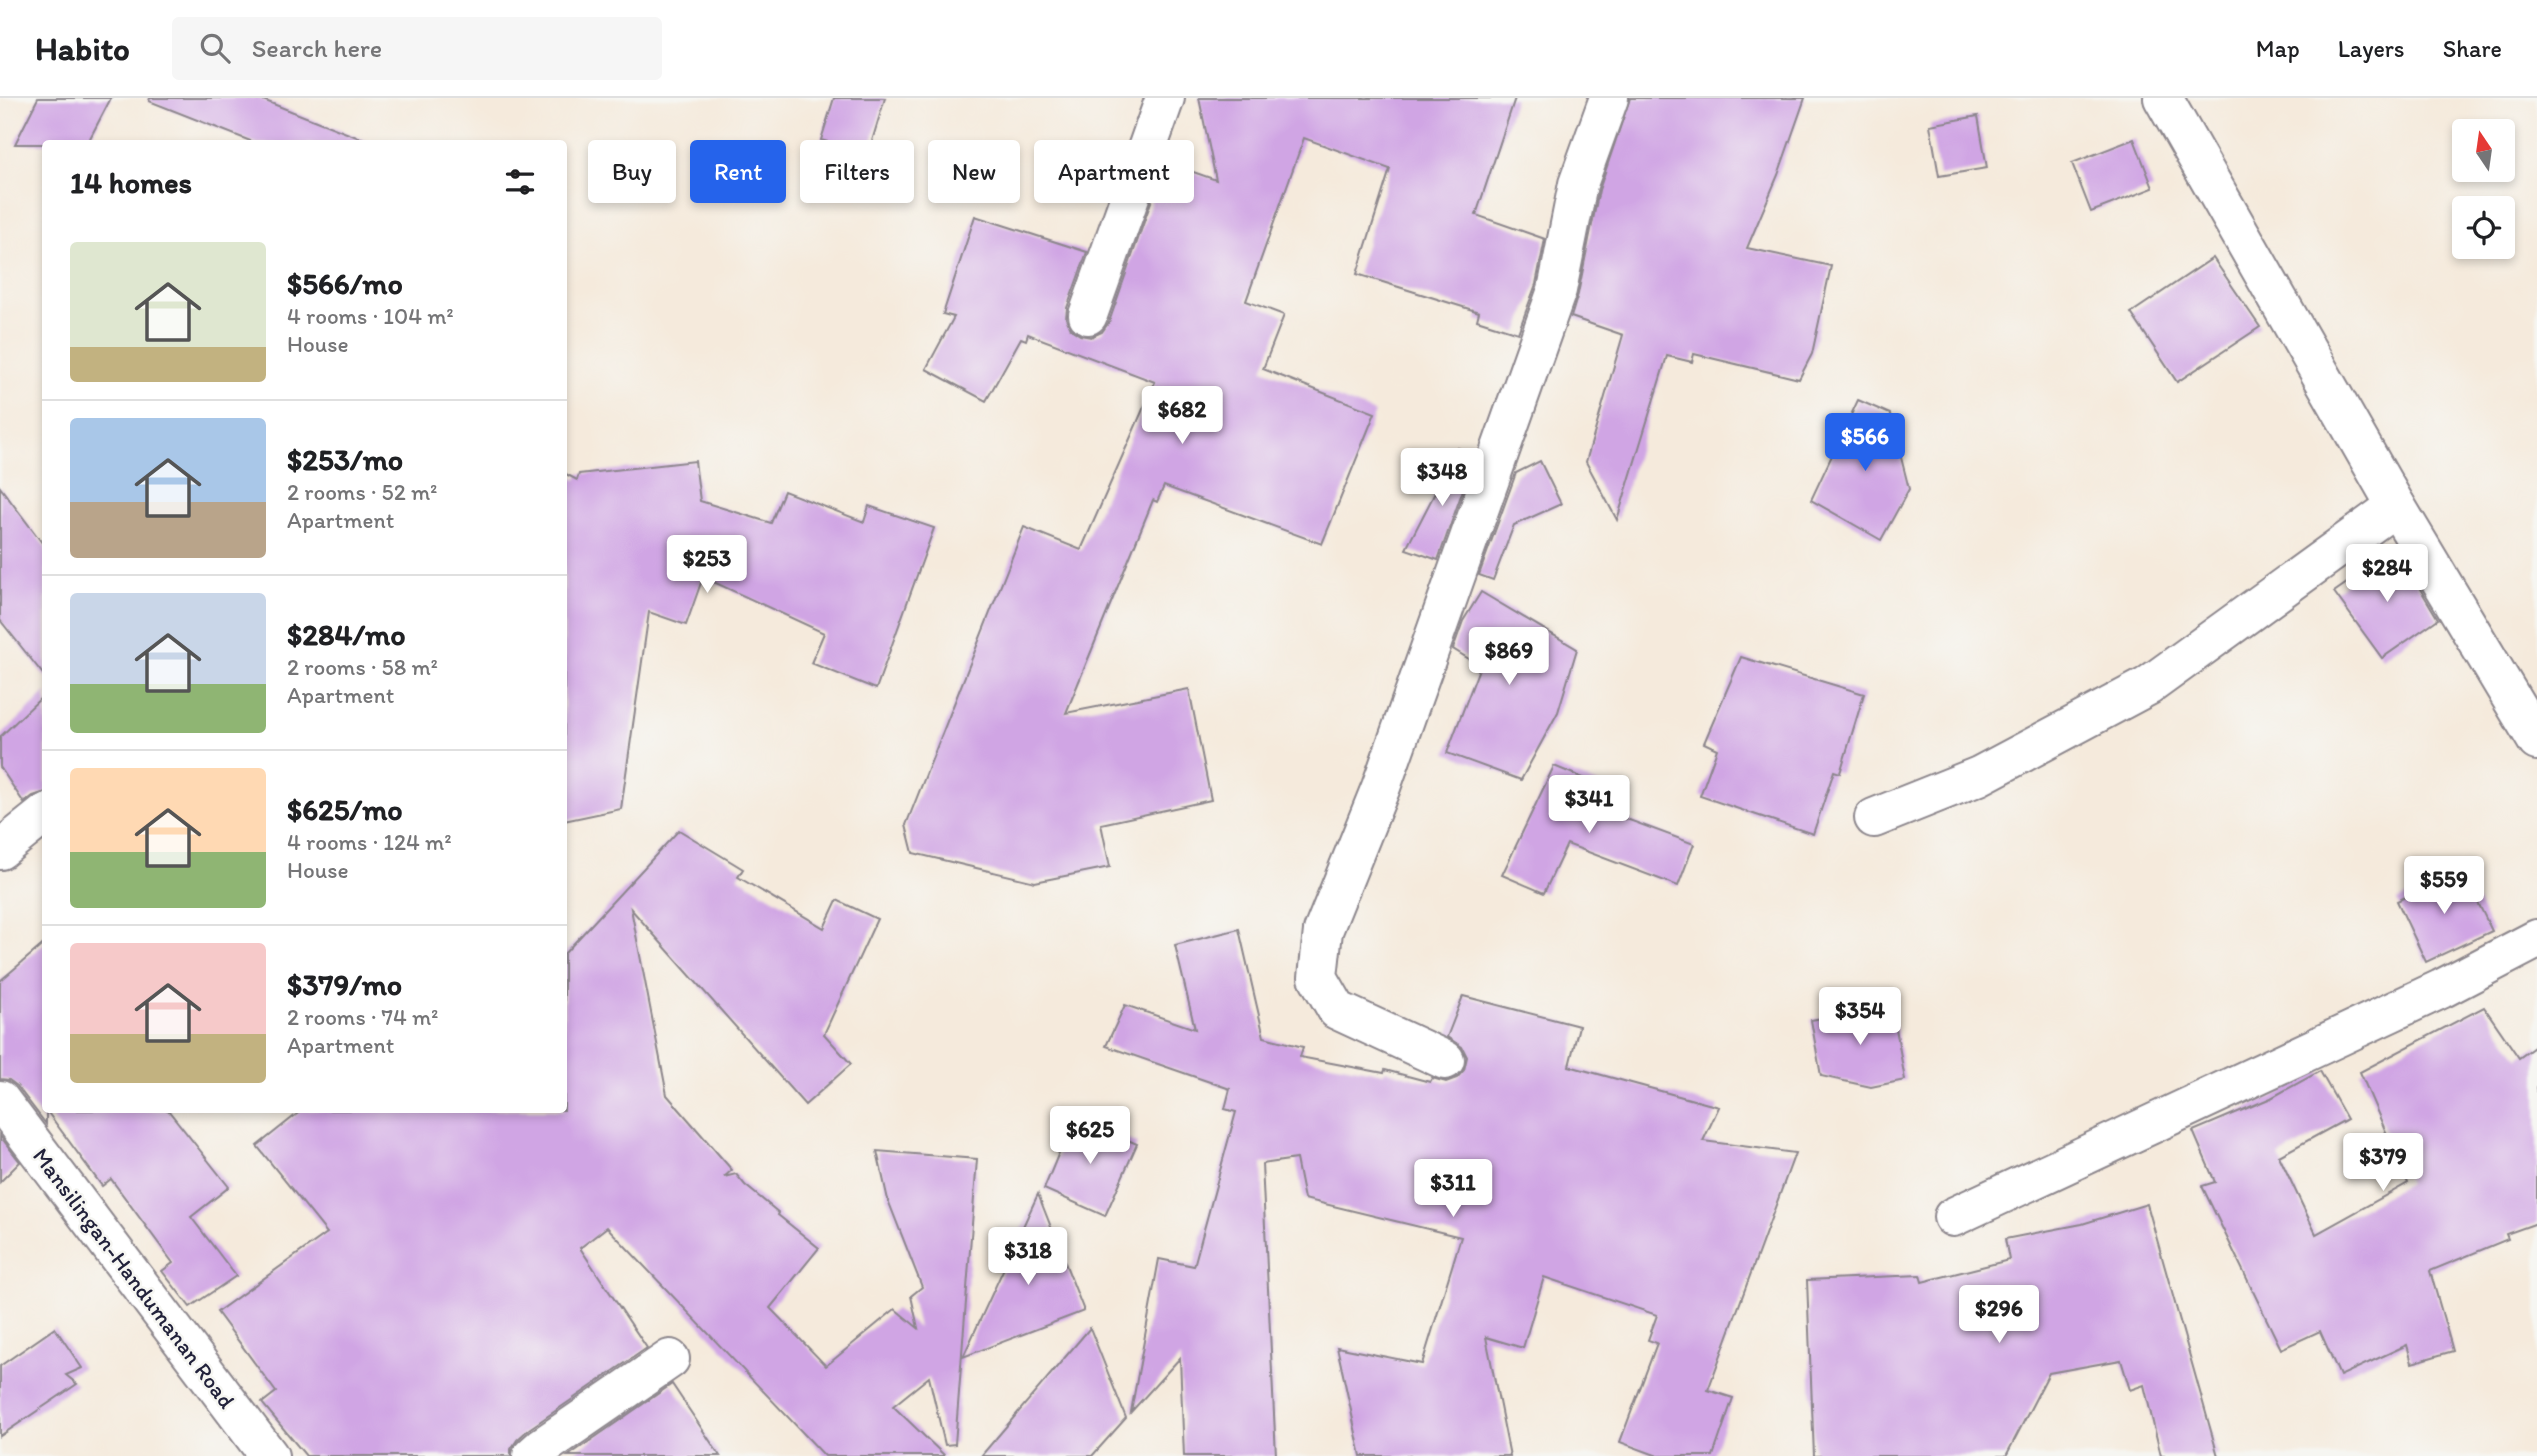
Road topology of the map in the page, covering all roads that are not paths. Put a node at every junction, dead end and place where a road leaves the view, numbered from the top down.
1 (1165, 98) edge
2 (1609, 98) edge
3 (2163, 98) edge
4 (1088, 315) dead end
5 (2396, 506) junction
6 (2537, 741) edge
7 (42, 816) edge
8 (1874, 818) dead end
9 (0, 850) edge
10 (2537, 939) edge
11 (1445, 1060) dead end
12 (0, 1100) edge
13 (1953, 1217) dead end
14 (670, 1359) dead end
15 (269, 1456) edge
16 (533, 1456) edge

1 - 4 street
2 - 11 street
3 - 5 street
5 - 6 street
5 - 8 street
7 - 9 street
10 - 13 street
12 - 15 street, Mansilingan-Handumanan Road
14 - 16 street

